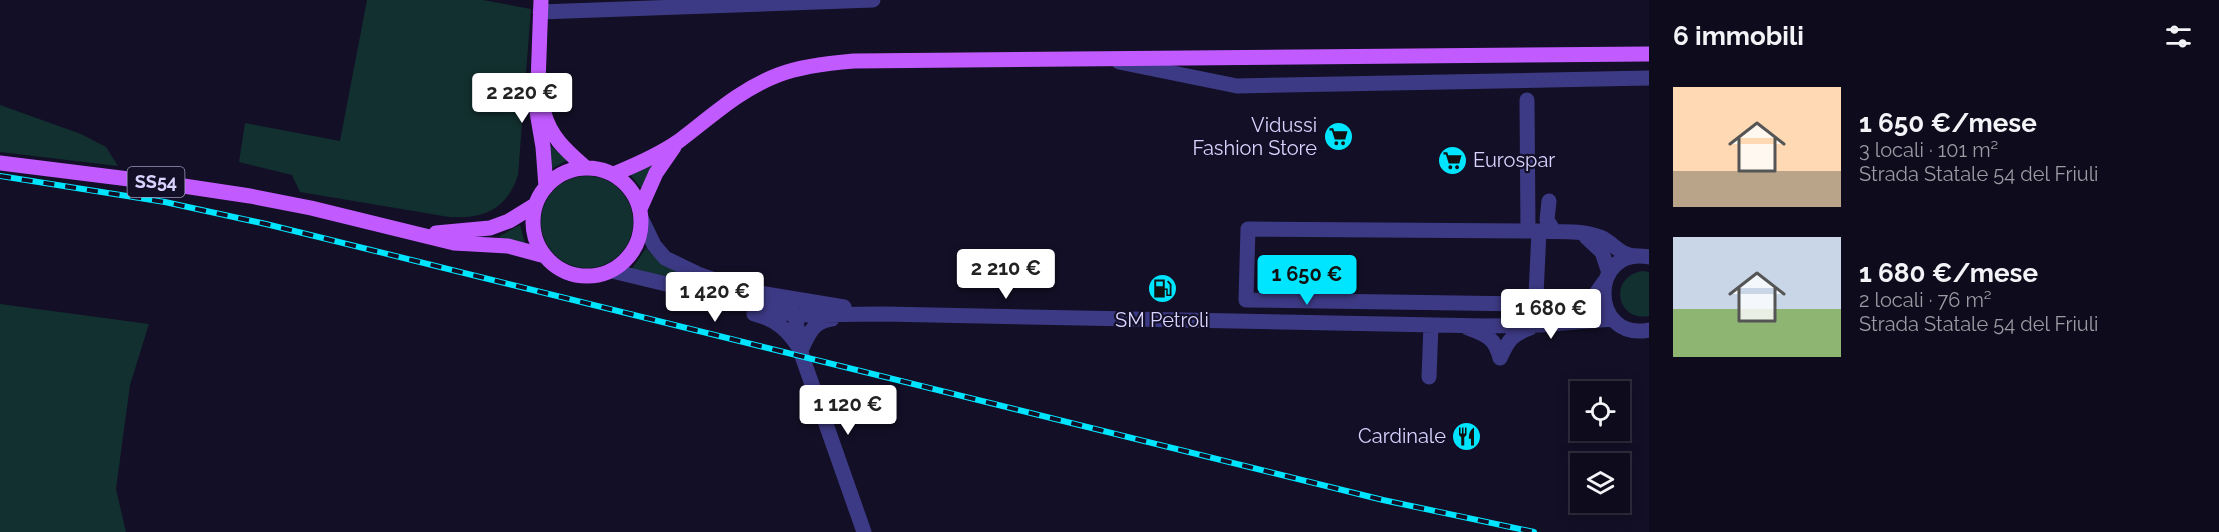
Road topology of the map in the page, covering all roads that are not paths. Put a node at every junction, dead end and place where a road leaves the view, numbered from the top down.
1 (852, 0) edge
2 (873, 0) edge
3 (541, 6) edge
4 (1649, 54) edge
5 (537, 60) junction
6 (1110, 60) junction
7 (1649, 78) edge
8 (1527, 100) dead end
9 (678, 142) junction
10 (0, 163) edge
11 (586, 168) junction
12 (614, 174) junction
13 (546, 187) junction
14 (1549, 201) dead end
15 (535, 205) junction
16 (641, 215) junction
17 (1540, 231) junction
18 (1578, 232) junction
19 (418, 233) junction
20 (545, 256) junction
21 (1643, 256) edge
22 (612, 271) junction
23 (1607, 277) junction
24 (647, 279) junction
25 (764, 294) junction
26 (883, 314) junction
27 (795, 315) junction
28 (1613, 319) junction
29 (1431, 324) junction
30 (1460, 325) junction
31 (1540, 325) junction
32 (1487, 326) junction
33 (1649, 330) edge
34 (801, 350) junction
35 (1429, 377) dead end
36 (864, 532) edge

1 - 2 street
1 - 3 street
3 - 5 main road
4 - 6 main road
5 - 11 main road
5 - 13 main road
6 - 7 street
6 - 9 main road
8 - 17 street
9 - 12 main road
9 - 16 main road
10 - 19 main road, SS54
11 - 12 main road
11 - 13 main road, SS54
12 - 16 main road, SS54
13 - 15 main road, SS54
14 - 17 street
15 - 19 main road, SS54
15 - 20 main road, SS54
16 - 22 main road
16 - 25 street, SS54
17 - 17 street
17 - 18 street
18 - 21 street
18 - 23 street
19 - 20 main road, SS54
20 - 22 main road, SS54
21 - 23 street, SS54
22 - 24 street, SS54
23 - 28 street
23 - 32 street, SS54
24 - 27 street, SS54
24 - 34 street, SS54
25 - 26 street, SS54
25 - 27 street
26 - 27 street, SS54
26 - 29 street, SS54
26 - 34 street
27 - 34 street
28 - 31 street, SS54
28 - 33 street, SS54
29 - 30 street, SS54
29 - 35 street
30 - 31 street
30 - 32 street, SS54
31 - 32 street, SS54
34 - 36 street

